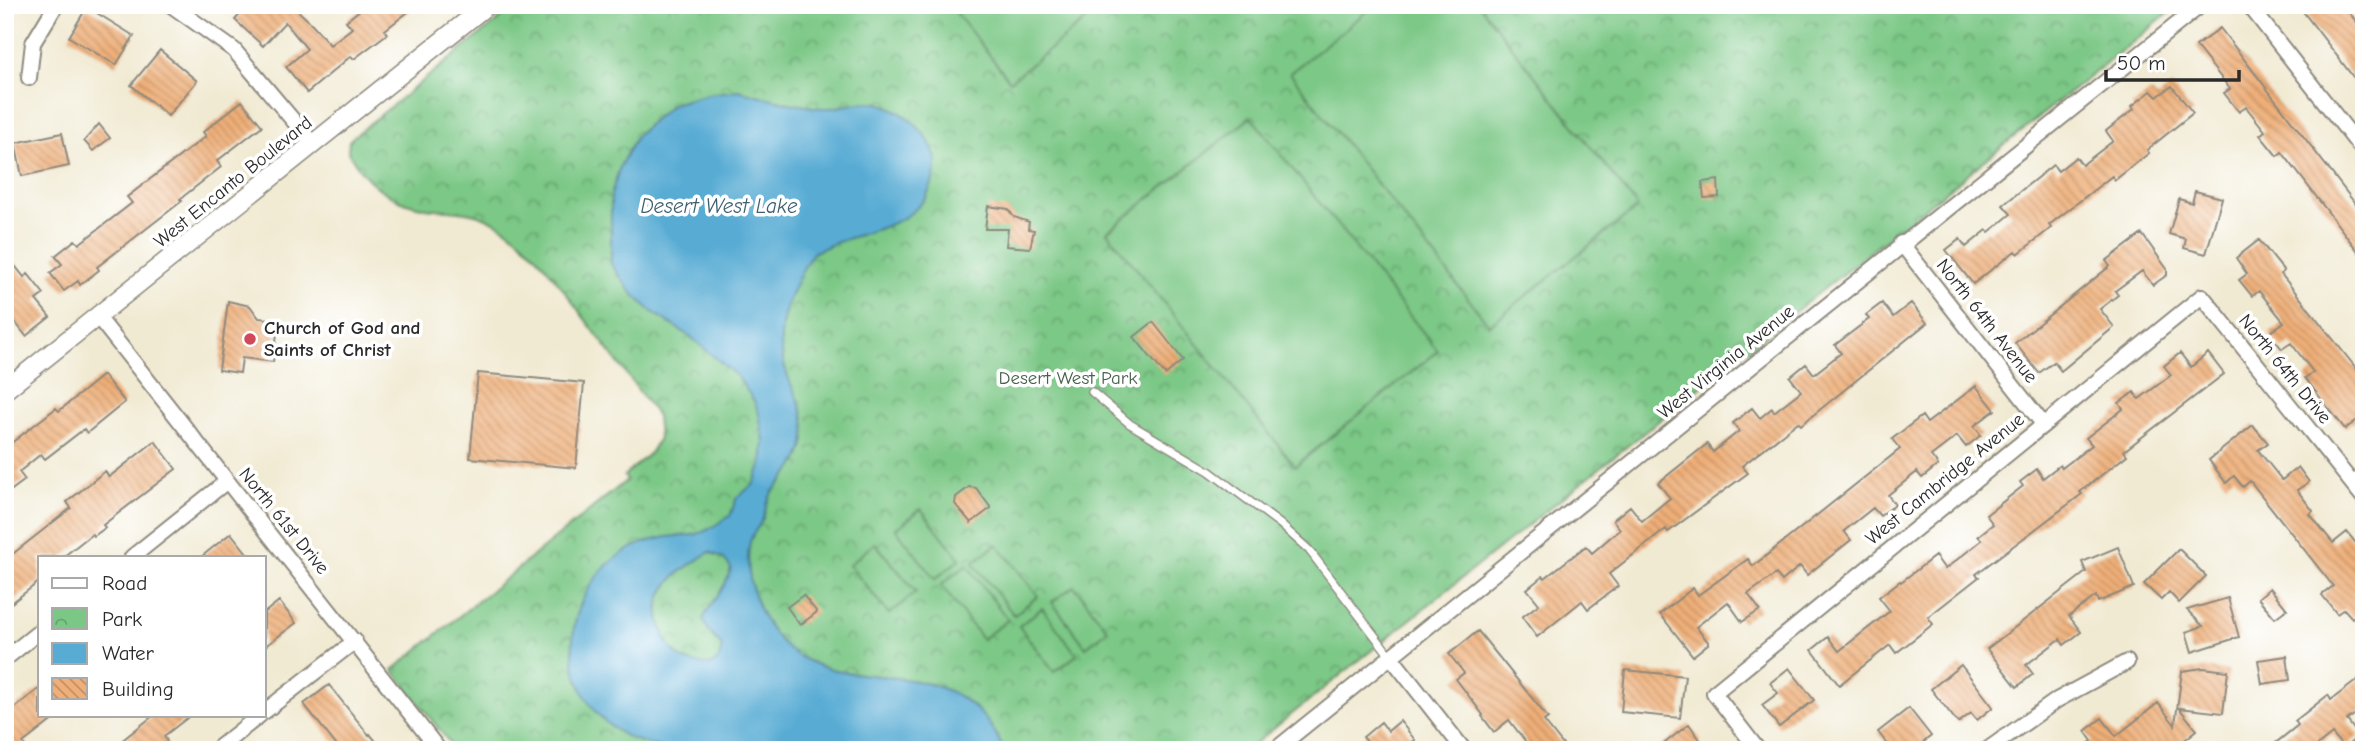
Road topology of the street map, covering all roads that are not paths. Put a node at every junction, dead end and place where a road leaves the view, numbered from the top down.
1 (56, 5) edge
2 (171, 5) edge
3 (487, 5) edge
4 (2201, 5) edge
5 (2249, 5) edge
6 (192, 11) edge
7 (29, 78) dead end
8 (313, 144) junction
9 (2364, 152) edge
10 (1901, 243) junction
11 (2202, 296) joint
12 (98, 317) junction
13 (7, 387) edge
14 (1092, 393) dead end
15 (2043, 424) junction
16 (2358, 479) edge
17 (227, 481) junction
18 (2364, 498) edge
19 (133, 556) edge
20 (38, 633) edge
21 (355, 641) junction
22 (1391, 657) junction
23 (5, 659) edge
24 (2127, 663) dead end
25 (266, 710) edge
26 (258, 716) edge
27 (215, 750) edge
28 (439, 750) edge
29 (1275, 750) edge
30 (1464, 750) edge
31 (1758, 750) edge
32 (1987, 750) edge

1 - 7 street
2 - 6 street
3 - 8 street, West Encanto Boulevard
4 - 10 street, West Virginia Avenue
5 - 9 street
6 - 8 street
8 - 12 street, West Encanto Boulevard
10 - 15 street, North 64th Avenue
10 - 22 street, West Virginia Avenue
11 - 15 street, West Cambridge Avenue
11 - 16 street, North 64th Drive
12 - 13 street, West Encanto Boulevard
12 - 17 street, North 61st Drive
14 - 22 lane
15 - 31 street, West Cambridge Avenue
16 - 18 street, North 64th Drive
17 - 19 street
17 - 21 street, North 61st Drive
20 - 23 street
21 - 25 street
21 - 28 street, North 61st Drive
22 - 29 street, West Virginia Avenue
22 - 30 street
24 - 32 street
26 - 27 street

